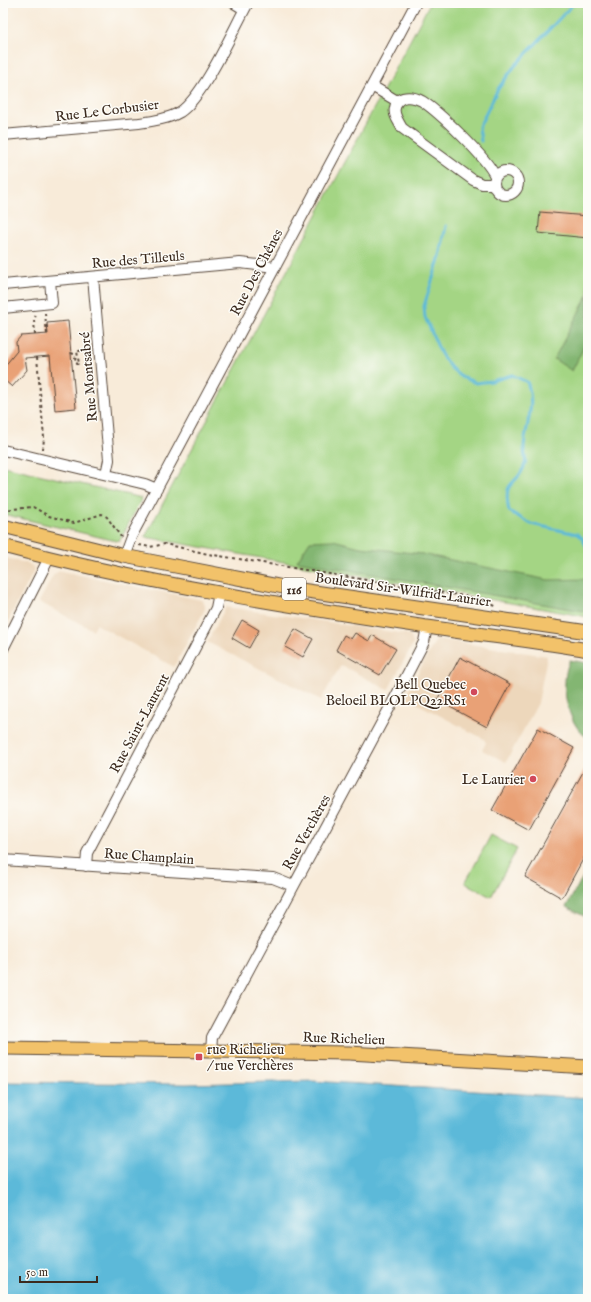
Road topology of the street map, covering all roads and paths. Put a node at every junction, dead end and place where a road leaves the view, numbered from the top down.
1 (234, 3) edge
2 (416, 3) edge
3 (246, 6) edge
4 (372, 86) junction
5 (397, 101) junction
6 (3, 135) edge
7 (275, 267) junction
8 (93, 277) junction
9 (50, 281) junction
10 (3, 285) edge
11 (3, 308) edge
12 (45, 310) dead end
13 (36, 311) dead end
14 (47, 334) dead end
15 (35, 335) dead end
16 (83, 351) dead end
17 (71, 353) dead end
18 (37, 357) dead end
19 (3, 450) edge
20 (43, 450) dead end
21 (106, 474) junction
22 (157, 489) junction
23 (3, 510) edge
24 (3, 526) edge
25 (122, 539) dead end
26 (137, 545) dead end
27 (3, 546) edge
28 (124, 556) junction
29 (49, 558) junction
30 (219, 593) junction
31 (506, 608) dead end
32 (428, 627) junction
33 (588, 632) edge
34 (3, 649) edge
35 (588, 650) edge
36 (3, 860) edge
37 (86, 866) junction
38 (293, 886) junction
39 (3, 1048) edge
40 (211, 1051) junction
41 (588, 1067) edge

1 - 3 street
2 - 4 street, Rue Des Chênes
3 - 6 street, Rue Le Corbusier
4 - 5 street
4 - 7 street, Rue Des Chênes
5 - 5 street
7 - 8 street, Rue des Tilleuls
7 - 22 street, Rue Des Chênes
8 - 9 street, Rue des Tilleuls
8 - 21 street, Rue Montsabré
9 - 10 street, Rue des Tilleuls
9 - 11 street
12 - 14 path
13 - 15 path
16 - 17 path
18 - 20 path
19 - 21 street
21 - 22 street
22 - 28 street, Rue Des Chênes
23 - 25 path
24 - 28 main road, Boulevard Sir-Wilfrid-Laurier / 116
26 - 31 path, Boulevard Sir-Wilfrid-Laurier
27 - 29 main road, 116
28 - 33 main road, Boulevard Sir-Wilfrid-Laurier / 116
29 - 30 main road, 116
29 - 34 street
30 - 32 main road, 116
30 - 37 street, Rue Saint-Laurent
32 - 35 main road, 116
32 - 38 street, Rue Verchères
36 - 37 street, Rue Champlain
37 - 38 street, Rue Champlain
38 - 40 street, Rue Verchères
39 - 40 main road, Rue Richelieu
40 - 41 main road, Rue Richelieu

